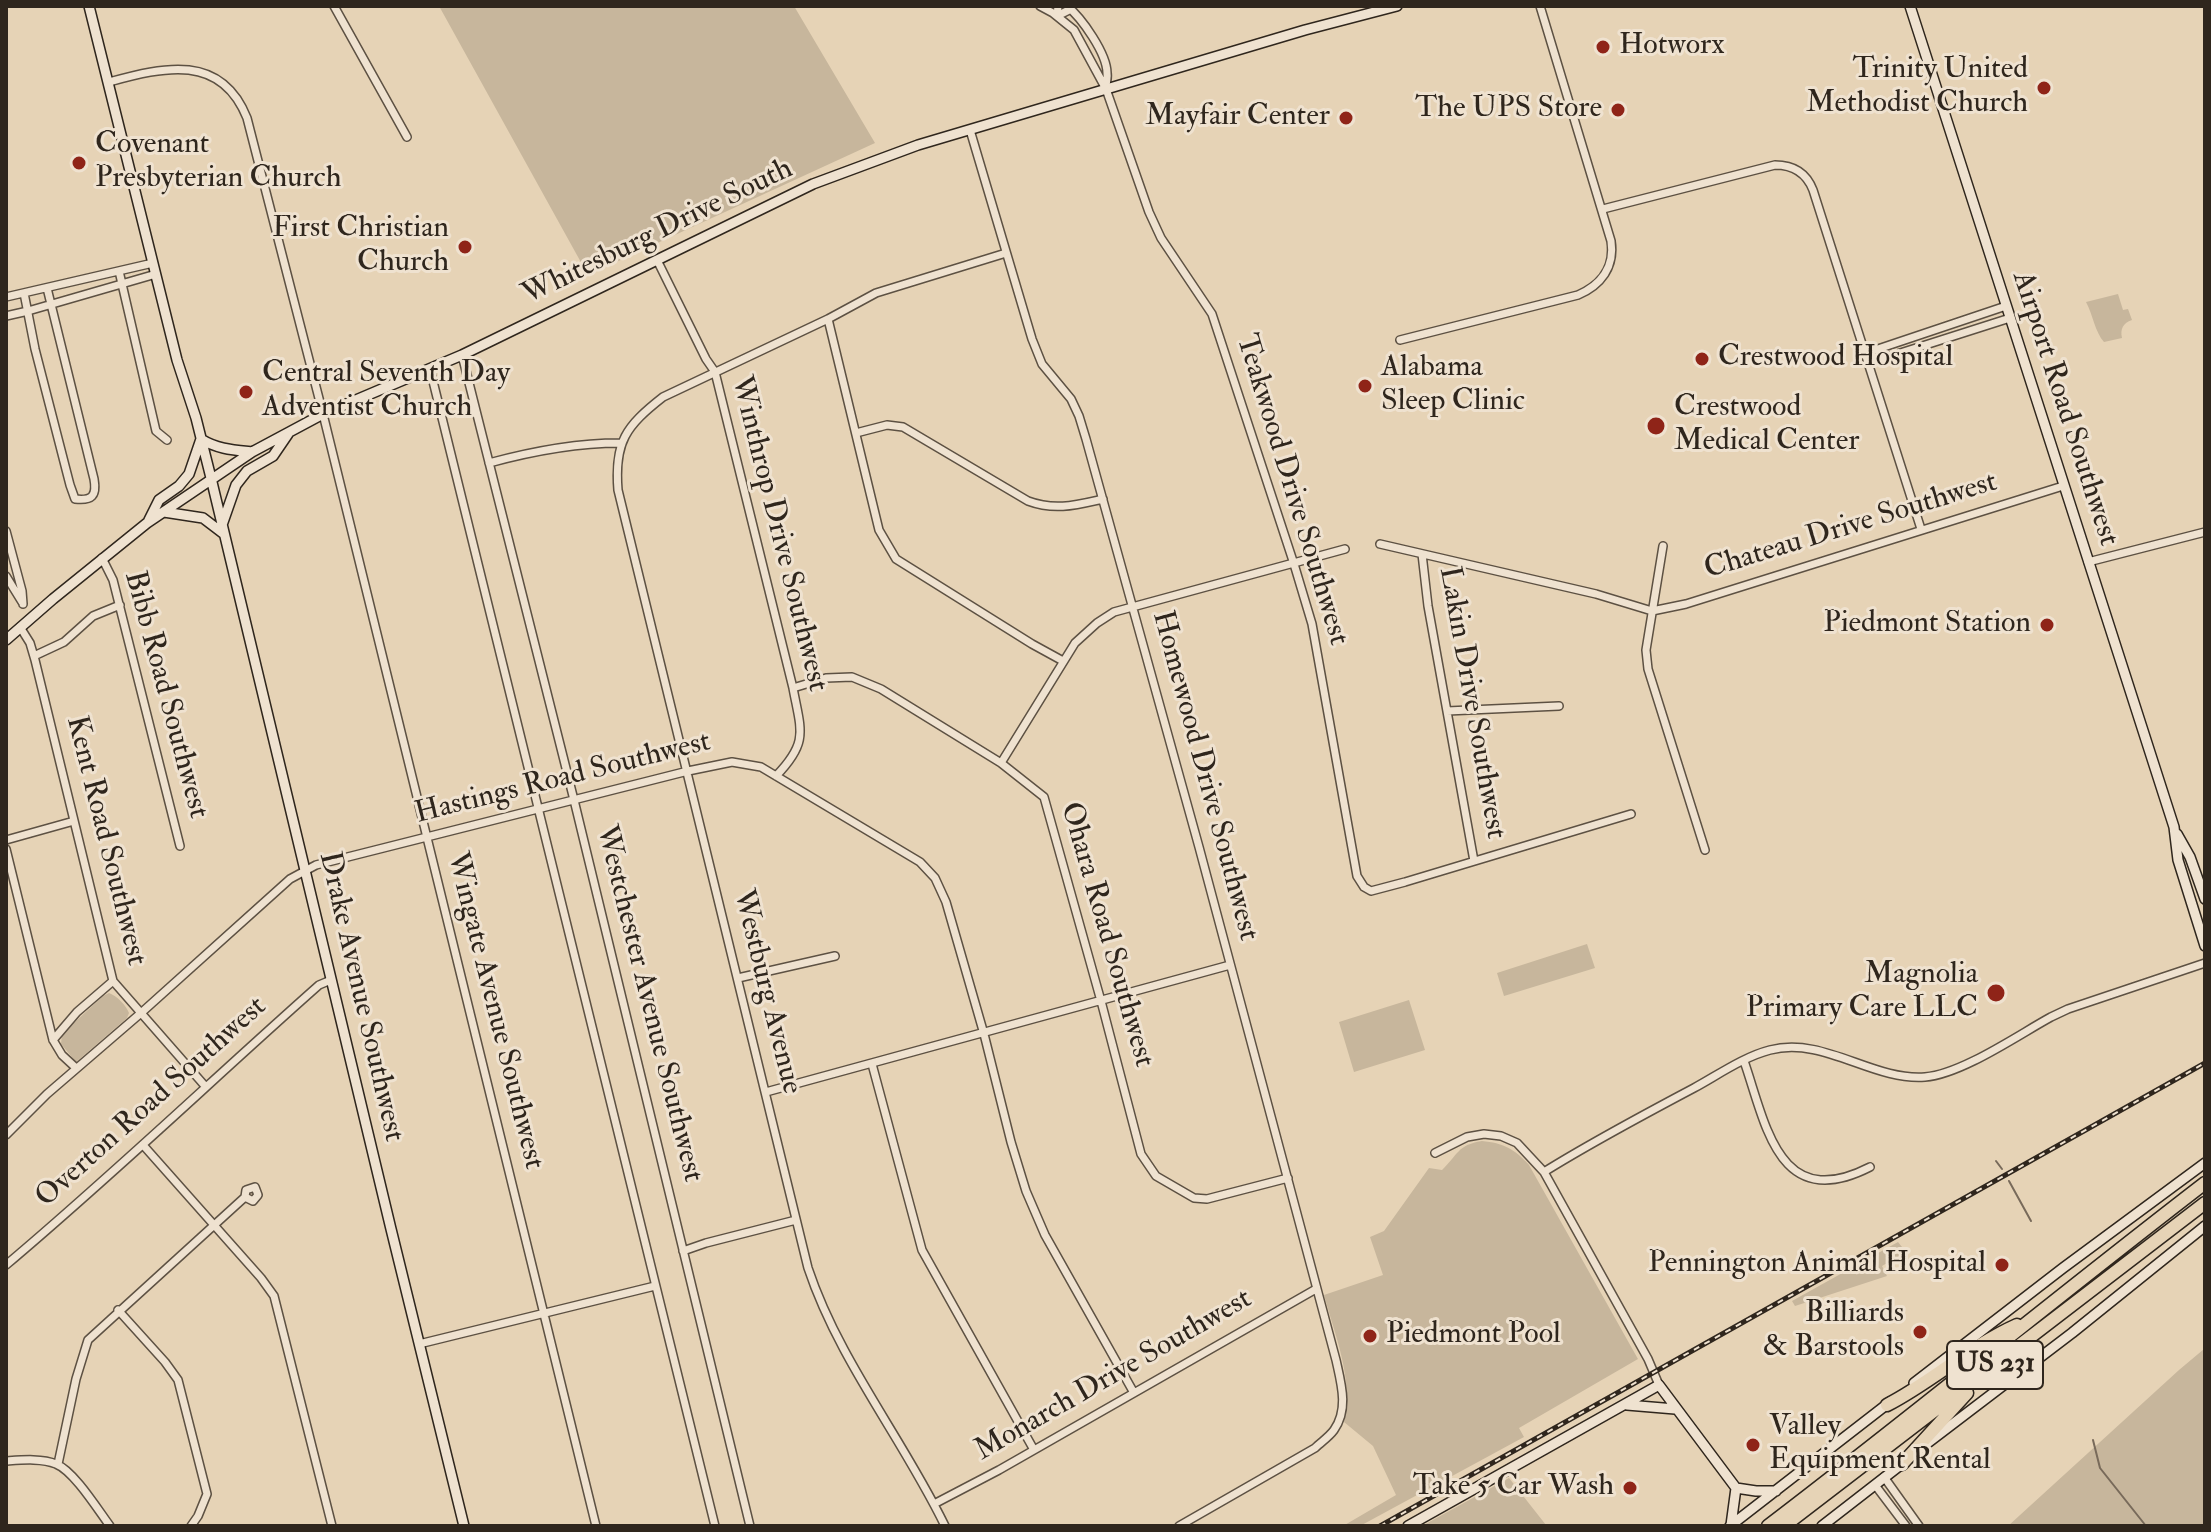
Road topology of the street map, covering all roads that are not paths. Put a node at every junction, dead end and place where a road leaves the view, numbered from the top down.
1 (89, 6) edge
2 (334, 6) edge
3 (1040, 6) edge
4 (1058, 6) edge
5 (1397, 6) edge
6 (1540, 6) edge
7 (1910, 6) edge
8 (1070, 7) edge
9 (1377, 8) edge
10 (1057, 16) junction
11 (109, 82) junction
12 (1106, 89) junction
13 (970, 130) junction
14 (407, 137) dead end
15 (1603, 209) junction
16 (1006, 253) junction
17 (657, 260) junction
18 (153, 263) junction
19 (119, 271) junction
20 (156, 274) junction
21 (122, 284) junction
22 (47, 288) junction
23 (24, 293) junction
24 (6, 297) edge
25 (51, 305) junction
26 (2006, 306) junction
27 (28, 311) junction
28 (6, 316) edge
29 (2010, 318) junction
30 (828, 319) junction
31 (1400, 340) dead end
32 (1866, 353) junction
33 (462, 355) junction
34 (1869, 363) junction
35 (430, 369) junction
36 (715, 372) junction
37 (323, 414) junction
38 (289, 433) junction
39 (856, 433) junction
40 (201, 439) junction
41 (167, 440) dead end
42 (620, 443) junction
43 (252, 452) junction
44 (489, 463) junction
45 (211, 478) junction
46 (2063, 486) junction
47 (1103, 499) junction
48 (164, 512) junction
49 (147, 523) junction
50 (1921, 529) junction
51 (223, 530) junction
52 (6, 531) edge
53 (2205, 532) edge
54 (1380, 544) dead end
55 (1663, 546) dead end
56 (1345, 549) dead end
57 (1422, 554) junction
58 (102, 558) junction
59 (2088, 562) junction
60 (1294, 564) junction
61 (6, 576) edge
62 (120, 605) junction
63 (1134, 607) junction
64 (1652, 611) junction
65 (20, 627) junction
66 (6, 640) edge
67 (34, 656) junction
68 (1063, 661) junction
69 (793, 688) junction
70 (1559, 706) dead end
71 (1447, 711) junction
72 (1001, 763) junction
73 (688, 771) junction
74 (776, 776) junction
75 (574, 800) junction
76 (538, 809) junction
77 (1631, 814) dead end
78 (74, 821) junction
79 (2174, 827) junction
80 (427, 838) junction
81 (6, 840) edge
82 (180, 846) dead end
83 (6, 849) edge
84 (1705, 850) dead end
85 (1474, 861) junction
86 (305, 871) junction
87 (2205, 899) edge
88 (2205, 946) edge
89 (835, 956) dead end
90 (2205, 963) edge
91 (1230, 965) junction
92 (738, 978) junction
93 (331, 980) junction
94 (113, 981) junction
95 (1101, 1001) junction
96 (141, 1013) junction
97 (984, 1034) junction
98 (53, 1040) junction
99 (1744, 1061) junction
100 (872, 1064) junction
101 (76, 1068) junction
102 (205, 1086) junction
103 (766, 1092) junction
104 (6, 1135) edge
105 (143, 1145) junction
106 (1435, 1153) dead end
107 (2202, 1164) edge
108 (1870, 1167) dead end
109 (1544, 1172) junction
110 (1288, 1178) junction
111 (2205, 1183) edge
112 (245, 1197) dead end
113 (2205, 1203) edge
114 (796, 1220) junction
115 (214, 1225) junction
116 (2205, 1226) edge
117 (683, 1251) junction
118 (6, 1265) edge
119 (655, 1286) junction
120 (1316, 1289) junction
121 (118, 1310) junction
122 (543, 1313) junction
123 (2031, 1318) junction
124 (419, 1344) junction
125 (1990, 1368) junction
126 (1659, 1385) junction
127 (1134, 1393) junction
128 (1624, 1405) junction
129 (1887, 1405) junction
130 (1675, 1409) junction
131 (1034, 1450) junction
132 (6, 1461) edge
133 (58, 1464) junction
134 (1902, 1464) junction
135 (1884, 1477) junction
136 (1875, 1485) junction
137 (1736, 1488) junction
138 (1776, 1491) junction
139 (934, 1504) junction
140 (110, 1526) edge
141 (191, 1526) edge
142 (332, 1526) edge
143 (464, 1526) edge
144 (596, 1526) edge
145 (715, 1526) edge
146 (750, 1526) edge
147 (945, 1526) edge
148 (1179, 1526) edge
149 (1408, 1526) edge
150 (1730, 1526) edge
151 (1768, 1526) edge
152 (1784, 1526) edge
153 (1822, 1526) edge
154 (1906, 1526) edge
155 (1919, 1526) edge

1 - 11 main road, Drake Avenue Southwest
2 - 14 street
3 - 10 street
4 - 10 street
5 - 9 main road, Whitesburg Drive South
6 - 15 street
7 - 26 main road, Airport Road Southwest
8 - 10 street
8 - 12 street
9 - 12 main road, Whitesburg Drive South
10 - 12 street
11 - 18 main road, Drake Avenue Southwest
11 - 37 street, Wingate Avenue Southwest
12 - 13 main road, Whitesburg Drive South
12 - 60 street, Teakwood Drive Southwest
13 - 16 street, Homewood Drive Southwest
13 - 17 main road, Whitesburg Drive South
15 - 31 street
15 - 32 street
16 - 30 street
16 - 47 street, Homewood Drive Southwest
17 - 33 main road, Whitesburg Drive South
17 - 36 street, Winthrop Drive Southwest
18 - 19 street
18 - 20 main road, Drake Avenue Southwest
19 - 21 street
19 - 22 street
20 - 21 street
20 - 40 main road, Drake Avenue Southwest
21 - 25 street
21 - 41 street
22 - 23 street
22 - 25 street
23 - 24 street
23 - 27 street
25 - 27 street
25 - 27 street
26 - 29 main road, Airport Road Southwest
26 - 32 street
27 - 28 street
29 - 34 street
29 - 46 main road, Airport Road Southwest
30 - 36 street
30 - 39 street
32 - 34 street
33 - 35 main road, Whitesburg Drive South
33 - 44 street, Westchester Avenue Southwest
34 - 50 street
35 - 37 main road, Whitesburg Drive South
35 - 76 street, Westchester Avenue Southwest
36 - 42 street
36 - 69 street, Winthrop Drive Southwest
37 - 38 main road, Whitesburg Drive South
37 - 80 street, Wingate Avenue Southwest
38 - 43 main road, Whitesburg Drive South
38 - 51 main road
39 - 47 street
39 - 68 street
40 - 43 main road
40 - 45 main road, Drake Avenue Southwest
40 - 49 main road
42 - 44 street
42 - 73 street, Westburg Avenue
43 - 45 main road, Whitesburg Drive South
44 - 75 street, Westchester Avenue Southwest
45 - 48 main road, Whitesburg Drive South
45 - 51 main road, Drake Avenue Southwest
46 - 50 street, Chateau Drive Southwest
46 - 59 main road, Airport Road Southwest
47 - 63 street, Homewood Drive Southwest
48 - 49 main road, Whitesburg Drive South
48 - 51 main road
49 - 58 main road, Whitesburg Drive South
50 - 64 street, Chateau Drive Southwest
51 - 86 main road, Drake Avenue Southwest
52 - 61 street
53 - 59 street
54 - 57 street
55 - 64 street, Chateau Drive Southwest
56 - 60 street
57 - 64 street
57 - 71 street, Lakin Drive Southwest
58 - 62 street, Bibb Road Southwest
58 - 65 main road, Whitesburg Drive South
59 - 79 main road, Airport Road Southwest
60 - 63 street
60 - 85 street, Teakwood Drive Southwest
62 - 67 street
62 - 82 street, Bibb Road Southwest
63 - 68 street
63 - 91 street, Homewood Drive Southwest
64 - 84 street, Chateau Drive Southwest
65 - 66 main road, Whitesburg Drive South
65 - 67 street, Kent Road Southwest
67 - 78 street, Kent Road Southwest
68 - 72 street
69 - 72 street, Ohara Road Southwest
69 - 74 street, Winthrop Drive Southwest
70 - 71 street
71 - 85 street, Lakin Drive Southwest
72 - 95 street, Ohara Road Southwest
73 - 74 street, Hastings Road Southwest
73 - 75 street, Hastings Road Southwest
73 - 92 street, Westburg Avenue
74 - 97 street, Hastings Road Southwest
75 - 76 street, Hastings Road Southwest
75 - 117 street, Westchester Avenue Southwest
76 - 80 street, Hastings Road Southwest
76 - 119 street, Westchester Avenue Southwest
77 - 85 street, Teakwood Drive Southwest
78 - 81 street
78 - 94 street, Kent Road Southwest
79 - 87 main road, Airport Road Southwest
79 - 88 main road, Airport Road Southwest
80 - 86 street, Hastings Road Southwest
80 - 122 street, Wingate Avenue Southwest
83 - 98 street
86 - 93 main road, Drake Avenue Southwest
86 - 96 street, Hastings Road Southwest
89 - 92 street
90 - 99 street
91 - 95 street
91 - 110 street, Homewood Drive Southwest
92 - 103 street, Westburg Avenue
93 - 102 street, Overton Road Southwest
93 - 124 main road, Drake Avenue Southwest
94 - 96 street, Kent Road Southwest
94 - 98 street
95 - 97 street
95 - 110 street, Ohara Road Southwest
96 - 101 street, Hastings Road Southwest
96 - 102 street, Kent Road Southwest
97 - 100 street
97 - 127 street, Hastings Road Southwest
98 - 101 street
99 - 108 street
99 - 109 street
100 - 103 street
100 - 131 street
101 - 104 street, Hastings Road Southwest
102 - 105 street, Overton Road Southwest
103 - 114 street, Westburg Avenue
105 - 115 street
105 - 118 street, Overton Road Southwest
106 - 109 street
107 - 129 main road
109 - 126 street
110 - 120 street, Homewood Drive Southwest
111 - 123 highway, US 231
112 - 115 street
113 - 125 highway, US 231
114 - 117 street
114 - 139 street, Westburg Avenue
115 - 121 street
115 - 142 street
116 - 134 main road
117 - 146 street, Westchester Avenue Southwest
119 - 122 street
119 - 145 street, Westchester Avenue Southwest
120 - 127 street, Monarch Drive Southwest
120 - 148 street, Homewood Drive Southwest
121 - 133 street
121 - 141 street
122 - 124 street
122 - 144 street, Wingate Avenue Southwest
123 - 129 highway
123 - 151 highway, US 231
124 - 143 main road, Drake Avenue Southwest
125 - 134 highway
125 - 152 highway, US 231
126 - 128 main road
126 - 130 main road
127 - 131 street, Monarch Drive Southwest
128 - 130 main road
128 - 149 main road
129 - 138 main road
130 - 137 main road
131 - 139 street, Monarch Drive Southwest
132 - 133 street
133 - 140 street
134 - 135 main road
135 - 136 main road
135 - 155 street
136 - 153 main road
136 - 154 street
137 - 138 main road
137 - 150 main road
138 - 150 main road
139 - 147 street, Westburg Avenue

